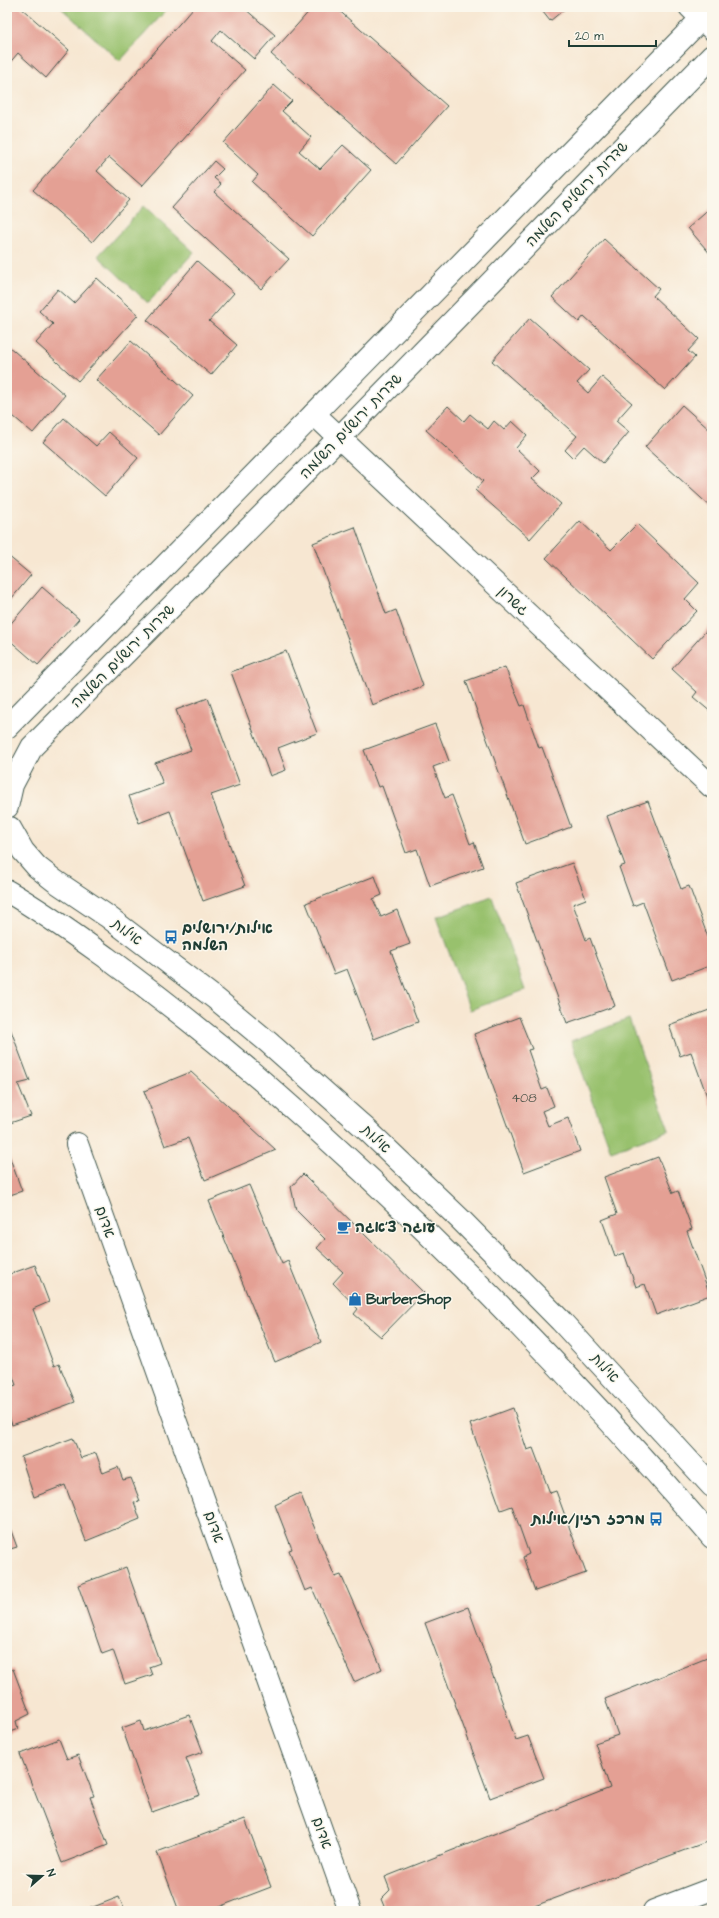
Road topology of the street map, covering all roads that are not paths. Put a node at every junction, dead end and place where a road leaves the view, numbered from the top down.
1 (704, 16) edge
2 (712, 56) edge
3 (314, 414) junction
4 (339, 438) junction
5 (7, 727) edge
6 (712, 787) edge
7 (8, 821) edge
8 (7, 891) edge
9 (78, 1144) dead end
10 (709, 1477) edge
11 (712, 1537) edge
12 (712, 1889) edge
13 (350, 1911) edge
14 (654, 1911) edge

1 - 3 street
2 - 4 street, שדרות ירושלים השלמה
3 - 4 street, גשרון
3 - 5 street
4 - 6 street, גשרון
4 - 7 street, שדרות ירושלים השלמה
7 - 10 street, אילות
8 - 11 street
9 - 13 street, אדום
12 - 14 street

